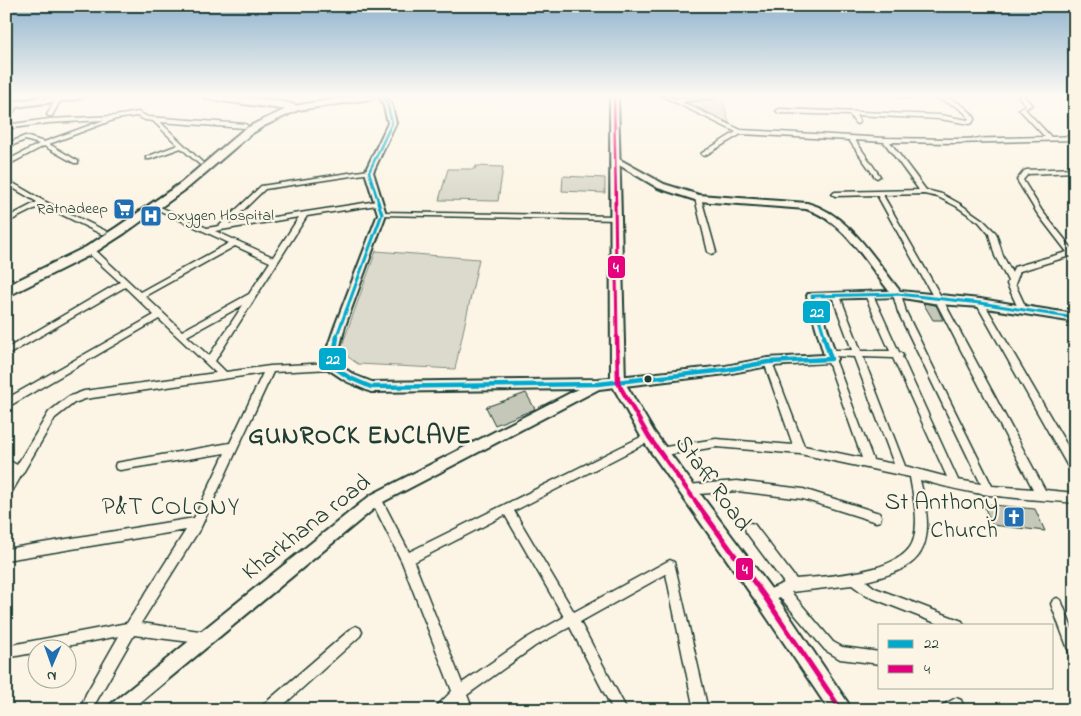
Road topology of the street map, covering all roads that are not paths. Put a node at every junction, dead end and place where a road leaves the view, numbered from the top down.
1 (80, 129) edge
2 (86, 129) edge
3 (164, 129) edge
4 (240, 129) edge
5 (253, 129) edge
6 (389, 129) edge
7 (616, 129) edge
8 (734, 129) edge
9 (1041, 129) edge
10 (740, 132) junction
11 (93, 136) dead end
12 (852, 138) junction
13 (1049, 138) junction
14 (1075, 138) edge
15 (886, 140) junction
16 (44, 144) junction
17 (6, 146) edge
18 (182, 146) junction
19 (704, 154) dead end
20 (148, 158) dead end
21 (617, 160) junction
22 (76, 162) dead end
23 (200, 163) junction
24 (6, 164) edge
25 (1075, 170) edge
26 (369, 172) junction
27 (877, 176) dead end
28 (6, 181) edge
29 (924, 192) junction
30 (879, 193) junction
31 (835, 194) dead end
32 (698, 198) junction
33 (42, 202) junction
34 (156, 207) junction
35 (380, 208) junction
36 (305, 214) junction
37 (617, 218) junction
38 (6, 221) edge
39 (222, 227) junction
40 (206, 230) junction
41 (104, 232) junction
42 (234, 243) junction
43 (90, 250) junction
44 (712, 252) dead end
45 (1073, 255) edge
46 (275, 261) junction
47 (1012, 280) junction
48 (125, 282) junction
49 (7, 284) edge
50 (869, 294) junction
51 (897, 294) junction
52 (139, 296) junction
53 (252, 296) junction
54 (836, 296) junction
55 (939, 300) junction
56 (980, 303) junction
57 (1022, 310) junction
58 (160, 315) junction
59 (1075, 318) edge
60 (181, 335) junction
61 (6, 352) edge
62 (858, 355) junction
63 (899, 355) junction
64 (830, 356) junction
65 (210, 362) junction
66 (768, 362) junction
67 (332, 366) junction
68 (270, 369) junction
69 (225, 376) junction
70 (618, 383) junction
71 (598, 384) junction
72 (6, 404) edge
73 (649, 438) junction
74 (233, 447) junction
75 (800, 450) junction
76 (659, 452) junction
77 (6, 463) edge
78 (869, 463) junction
79 (120, 466) dead end
80 (1075, 469) edge
81 (901, 470) junction
82 (18, 472) junction
83 (914, 473) junction
84 (956, 484) junction
85 (686, 490) junction
86 (989, 490) junction
87 (6, 492) edge
88 (1042, 496) junction
89 (376, 498) junction
90 (1075, 498) edge
91 (507, 509) junction
92 (876, 516) dead end
93 (197, 523) junction
94 (750, 528) dead end
95 (6, 555) edge
96 (407, 559) junction
97 (854, 579) junction
98 (787, 588) junction
99 (765, 597) junction
100 (1057, 604) dead end
101 (572, 619) junction
102 (955, 624) edge
103 (131, 628) junction
104 (356, 632) dead end
105 (207, 638) junction
106 (6, 652) edge
107 (1075, 653) edge
108 (878, 658) edge
109 (459, 693) junction
110 (836, 707) edge
111 (87, 710) edge
112 (117, 710) edge
113 (268, 710) edge
114 (443, 710) edge
115 (466, 710) edge
116 (620, 710) edge
117 (702, 710) edge

1 - 16 street
2 - 11 street
3 - 18 street
4 - 23 main road
5 - 34 main road
6 - 26 street
7 - 21 main road
8 - 10 street
9 - 13 street
10 - 12 street
10 - 19 street
12 - 15 street
12 - 27 street
13 - 14 street
13 - 15 street
15 - 29 street
16 - 17 street
16 - 22 street
16 - 24 street
18 - 20 street
18 - 23 street
21 - 32 street
21 - 37 main road
23 - 41 main road
25 - 45 street
26 - 35 street
26 - 39 street
28 - 33 street
29 - 30 street
29 - 47 street
30 - 31 street
30 - 55 street
32 - 44 street
32 - 51 street
33 - 38 street
33 - 41 street
34 - 40 street
34 - 43 main road
35 - 36 street
35 - 37 street
35 - 67 street
36 - 39 street
36 - 46 street
37 - 70 main road
39 - 40 street
40 - 42 street
41 - 49 main road
42 - 46 street
42 - 52 street
43 - 48 street
43 - 49 main road
45 - 47 street
46 - 53 street
47 - 57 street
48 - 52 street
48 - 61 street
50 - 51 street
50 - 54 street
50 - 63 street
51 - 55 street
51 - 86 street
52 - 58 street
53 - 60 street
53 - 65 street
54 - 62 street
54 - 64 street
55 - 56 street
55 - 88 street
56 - 57 street
56 - 80 street
57 - 59 street
58 - 60 street
58 - 72 street
60 - 65 street
62 - 63 street
62 - 64 street
62 - 81 street
63 - 84 street
64 - 66 street
64 - 78 street
65 - 69 street
66 - 70 street
66 - 75 street
67 - 68 street
67 - 71 street
68 - 69 street
68 - 74 street
69 - 82 street
70 - 71 street
70 - 73 main road, Staff Road
71 - 89 street, Kharkhana road
73 - 76 main road, Staff Road
73 - 91 street
74 - 79 street
74 - 93 street
75 - 76 street
75 - 78 street
76 - 85 main road, Staff Road
77 - 82 street
78 - 81 street
81 - 83 street
82 - 87 street
83 - 84 street
83 - 97 street
84 - 86 street
85 - 92 street
85 - 99 main road, Staff Road
86 - 88 street
88 - 90 street
89 - 96 street
89 - 105 street, Kharkhana road
91 - 96 street
91 - 101 street
93 - 95 street
93 - 103 street
94 - 98 street
96 - 109 street
97 - 98 street
97 - 102 street
98 - 99 street
98 - 108 street
99 - 110 main road, Staff Road
100 - 107 street
101 - 109 street
101 - 116 street
101 - 117 street
103 - 105 street
103 - 106 street
103 - 111 street
104 - 113 street
105 - 112 street, Kharkhana road
109 - 114 street
109 - 115 street

